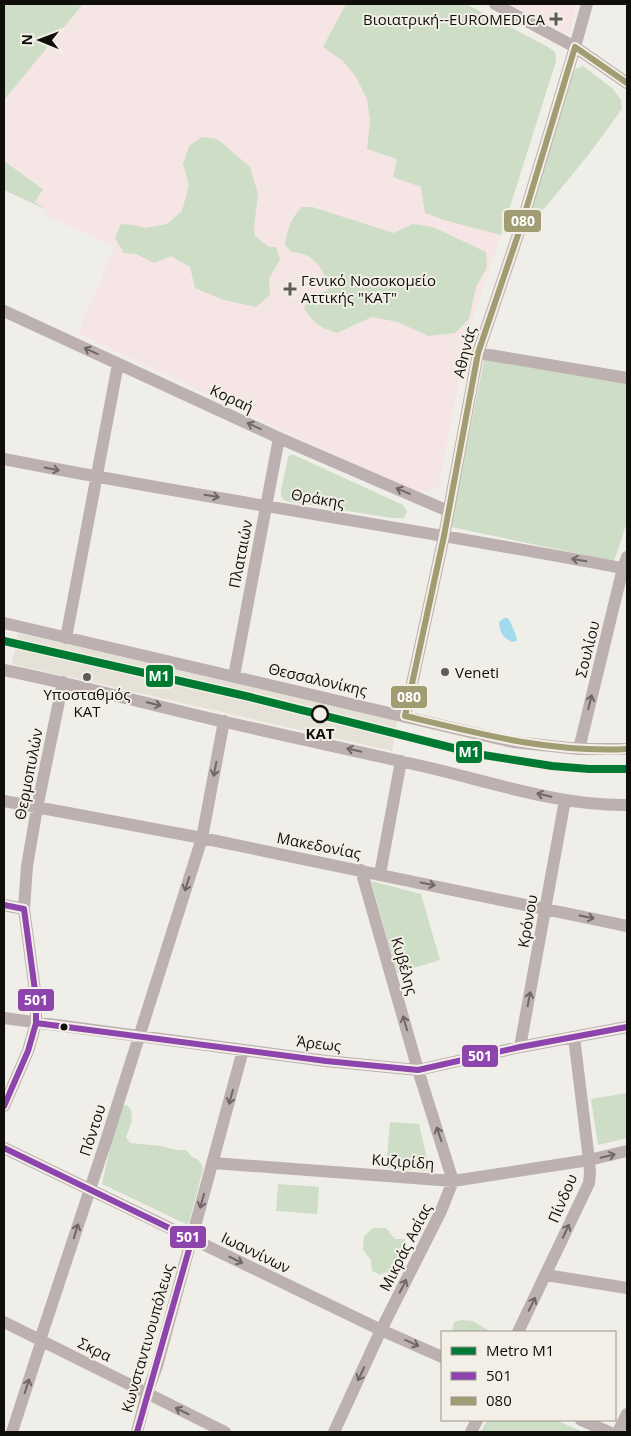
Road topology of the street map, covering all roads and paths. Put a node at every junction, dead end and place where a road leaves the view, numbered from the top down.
1 (494, 4) edge
2 (587, 4) edge
3 (576, 47) junction
4 (627, 83) edge
5 (4, 311) edge
6 (478, 353) junction
7 (118, 364) junction
8 (627, 378) edge
9 (279, 438) junction
10 (4, 459) edge
11 (97, 477) junction
12 (266, 505) junction
13 (448, 510) junction
14 (444, 536) junction
15 (626, 565) edge
16 (4, 623) edge
17 (66, 638) junction
18 (4, 670) edge
19 (234, 676) junction
20 (63, 682) junction
21 (405, 716) junction
22 (224, 722) junction
23 (579, 749) junction
24 (627, 749) edge
25 (401, 761) junction
26 (565, 800) junction
27 (4, 802) edge
28 (627, 805) edge
29 (37, 808) junction
30 (202, 838) junction
31 (361, 870) junction
32 (380, 874) junction
33 (4, 905) edge
34 (546, 908) junction
35 (24, 909) junction
36 (627, 926) edge
37 (4, 1018) edge
38 (36, 1023) junction
39 (627, 1027) edge
40 (138, 1036) junction
41 (574, 1037) junction
42 (520, 1047) junction
43 (243, 1050) junction
44 (418, 1070) junction
45 (4, 1106) edge
46 (4, 1148) edge
47 (627, 1151) edge
48 (589, 1160) junction
49 (213, 1163) junction
50 (453, 1180) junction
51 (90, 1189) junction
52 (192, 1239) junction
53 (546, 1275) junction
54 (627, 1288) edge
55 (4, 1322) edge
56 (381, 1330) junction
57 (518, 1331) edge
58 (40, 1340) junction
59 (441, 1357) edge
60 (147, 1393) junction
61 (627, 1414) edge
62 (583, 1421) edge
63 (12, 1432) edge
64 (138, 1432) edge
65 (225, 1432) edge
66 (334, 1432) edge
67 (609, 1432) edge
68 (618, 1432) edge

1 - 3 street
2 - 3 street, Αθηνάς
3 - 4 street
3 - 6 street, Αθηνάς
7 -> 5 street, Κοραή
6 - 8 street
6 - 13 street, Αθηνάς
9 -> 7 street, Κοραή
7 - 11 street
9 - 12 street, Πλαταιών
13 -> 9 street, Κοραή
10 -> 11 street, Θράκης
11 -> 12 street, Θράκης
11 - 17 street
12 - 14 street, Θράκης
12 - 19 street, Πλαταιών
13 - 14 street, Αθηνάς
15 -> 14 street, Θράκης
14 - 21 street, Αθηνάς
23 -> 15 street, Σουλίου
16 - 17 street, Θεσσαλονίκης
17 - 19 street, Θεσσαλονίκης
18 - 20 street
19 - 21 street, Θεσσαλονίκης
20 -> 22 street
20 - 29 street, Θερμοπυλών
21 - 23 street, Θεσσαλονίκης
25 -> 22 street
22 -> 30 street
23 - 24 street, Θεσσαλονίκης
26 -> 25 street
25 - 32 street
26 - 28 street
26 - 34 street, Κρόνου
27 - 29 street, Μακεδονίας
29 - 30 street, Μακεδονίας
29 - 35 street, Θερμοπυλών
30 - 31 street, Μακεδονίας
30 -> 40 street, Πόντου
31 - 32 street, Μακεδονίας
44 -> 31 street, Κυβέλης
32 -> 34 street, Μακεδονίας
33 - 35 street
34 -> 36 street, Μακεδονίας
42 -> 34 street, Κρόνου
35 - 38 street, Θερμοπυλών
37 - 38 street, Άρεως
38 - 40 street, Άρεως
38 - 45 street, Θερμοπυλών
39 - 41 street, Άρεως
40 - 43 street, Άρεως
40 - 51 street, Πόντου
41 - 42 street, Άρεως
41 - 48 street, Πίνδου
42 - 44 street, Άρεως
43 - 44 street, Άρεως
43 -> 49 street, Κωνσταντινουπόλεως
50 -> 44 street
46 - 51 street, Ιωαννίνων
48 -> 47 street, Κυζιρίδη
48 - 50 street, Κυζιρίδη
53 -> 48 street, Πίνδου
49 - 50 street, Κυζιρίδη
49 -> 52 street, Κωνσταντινουπόλεως
56 -> 50 street, Μικράς Ασίας
51 - 52 street, Ιωαννίνων
58 -> 51 street, Πόντου
52 -> 56 street, Ιωαννίνων
52 - 60 street, Κωνσταντινουπόλεως
53 - 54 street
57 -> 53 street, Πίνδου
55 - 58 street, Σκρα
56 -> 59 street, Ιωαννίνων
56 -> 66 street, Μικράς Ασίας
58 - 60 street, Σκρα
63 -> 58 street, Πόντου
60 - 64 street, Κωνσταντινουπόλεως
65 -> 60 street, Σκρα
61 - 68 street
62 - 67 street

